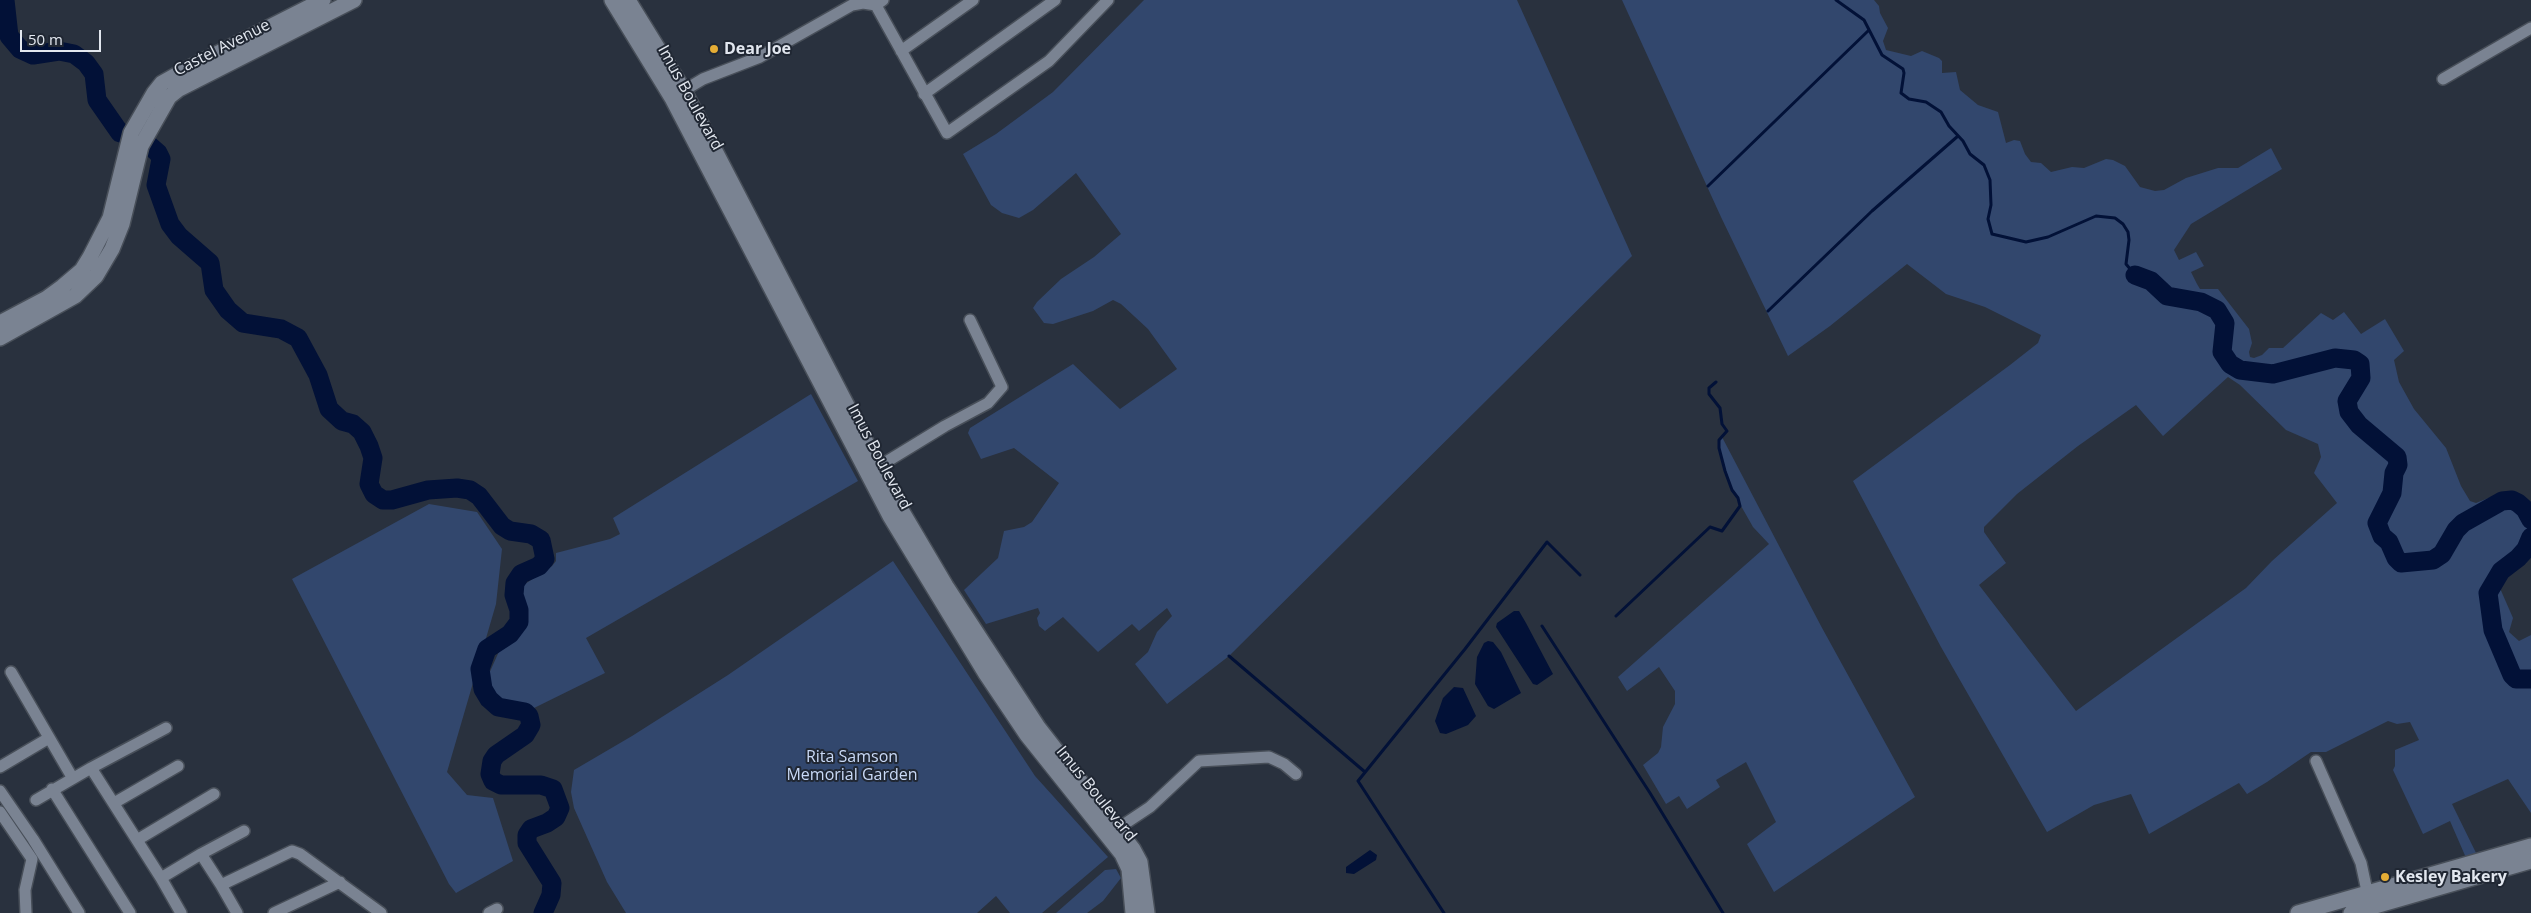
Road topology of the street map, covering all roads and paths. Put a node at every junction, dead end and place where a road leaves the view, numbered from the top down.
1 (323, 0) edge
2 (354, 0) edge
3 (612, 0) edge
4 (628, 0) edge
5 (974, 0) edge
6 (1055, 0) edge
7 (1108, 0) edge
8 (877, 2) edge
9 (2531, 28) edge
10 (901, 51) junction
11 (2443, 79) dead end
12 (678, 94) junction
13 (924, 94) junction
14 (970, 320) dead end
15 (0, 323) edge
16 (0, 338) edge
17 (874, 470) junction
18 (11, 672) dead end
19 (166, 728) dead end
20 (49, 738) junction
21 (2316, 761) dead end
22 (178, 766) dead end
23 (0, 767) edge
24 (91, 768) junction
25 (1296, 774) dead end
26 (72, 778) junction
27 (52, 789) junction
28 (0, 791) edge
29 (214, 794) dead end
30 (36, 800) dead end
31 (114, 803) junction
32 (0, 812) edge
33 (244, 831) dead end
34 (1112, 832) junction
35 (137, 840) junction
36 (2531, 846) edge
37 (201, 854) junction
38 (2531, 861) edge
39 (161, 878) junction
40 (340, 882) junction
41 (220, 885) junction
42 (2367, 891) junction
43 (26, 913) edge
44 (78, 913) edge
45 (130, 913) edge
46 (182, 913) edge
47 (237, 913) edge
48 (274, 913) edge
49 (380, 913) edge
50 (1133, 913) edge
51 (1147, 913) edge
52 (2298, 913) edge
53 (2351, 913) edge

1 - 15 main road, Castel Avenue
2 - 16 main road, Castel Avenue
3 - 12 main road, Imus Boulevard
4 - 12 main road, Imus Boulevard
5 - 10 street
6 - 13 street
7 - 13 street
8 - 10 street
8 - 12 street
9 - 11 street
10 - 13 street
12 - 17 main road, Imus Boulevard
14 - 17 street
17 - 34 main road, Imus Boulevard
18 - 20 street
19 - 24 street
20 - 23 street
20 - 26 street
21 - 42 street
22 - 31 street
24 - 26 street
24 - 31 street
25 - 34 street
26 - 27 street
27 - 30 street
27 - 45 street
28 - 44 street
29 - 35 street
31 - 35 street
32 - 43 street
33 - 37 street
34 - 50 main road, Imus Boulevard
34 - 51 main road, Imus Boulevard
35 - 39 street
36 - 42 main road
37 - 39 street
37 - 41 street
38 - 53 main road
39 - 46 street
40 - 41 street
40 - 48 street
40 - 49 street
41 - 47 street
42 - 52 main road

